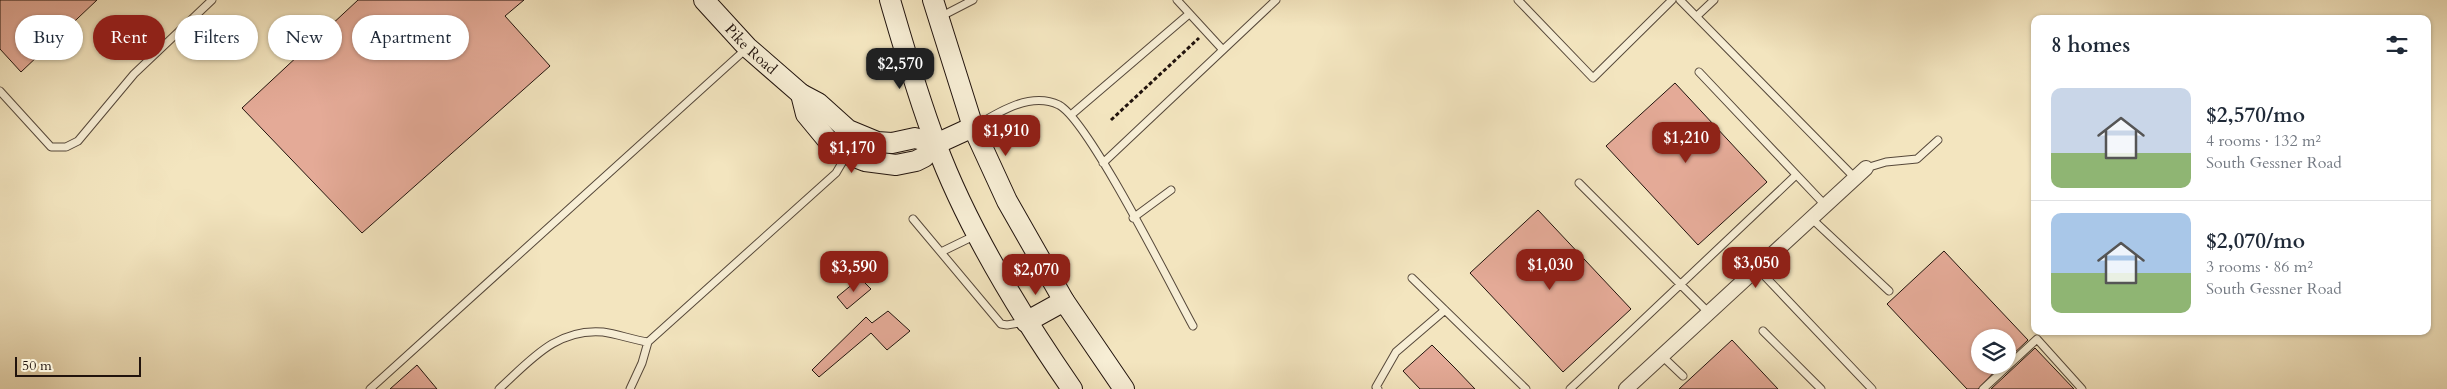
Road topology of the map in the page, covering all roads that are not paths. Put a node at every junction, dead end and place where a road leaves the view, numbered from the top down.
1 (212, 0) edge
2 (704, 0) edge
3 (890, 0) edge
4 (973, 0) edge
5 (1176, 0) edge
6 (1276, 0) edge
7 (1518, 0) edge
8 (1672, 0) edge
9 (1680, 0) edge
10 (1714, 0) edge
11 (936, 9) edge
12 (1189, 14) junction
13 (1697, 16) junction
14 (747, 47) junction
15 (1223, 50) junction
16 (1699, 72) dead end
17 (0, 91) edge
18 (801, 94) junction
19 (1071, 115) junction
20 (973, 127) junction
21 (857, 136) junction
22 (1938, 140) dead end
23 (936, 144) junction
24 (848, 154) junction
25 (1103, 163) junction
26 (1866, 168) joint
27 (1796, 176) junction
28 (1855, 178) junction
29 (1579, 183) dead end
30 (1171, 190) dead end
31 (1825, 205) junction
32 (1133, 218) junction
33 (1811, 218) junction
34 (913, 219) dead end
35 (978, 234) junction
36 (941, 252) junction
37 (1757, 268) junction
38 (1412, 278) dead end
39 (1680, 285) junction
40 (1889, 290) dead end
41 (1064, 301) junction
42 (1445, 310) junction
43 (1709, 313) junction
44 (1026, 322) junction
45 (1192, 326) dead end
46 (1763, 330) dead end
47 (648, 342) junction
48 (1662, 356) junction
49 (1683, 376) dead end
50 (370, 389) edge
51 (498, 389) edge
52 (630, 389) edge
53 (1072, 389) edge
54 (1124, 389) edge
55 (1378, 389) edge
56 (1526, 389) edge
57 (1570, 389) edge
58 (1626, 389) edge
59 (1822, 389) edge
60 (1872, 389) edge
61 (1983, 389) edge
62 (2082, 389) edge

1 - 17 lane
2 - 14 main road, Pike Road
3 - 23 main road
4 - 11 lane
5 - 12 lane
6 - 15 lane
7 - 8 lane
9 - 13 lane
10 - 13 lane
11 - 20 main road
12 - 15 lane
12 - 19 lane
13 - 28 lane
14 - 18 main road, Pike Road
14 - 50 lane
15 - 25 lane
16 - 27 lane
18 - 21 main road, Pike Road
18 - 24 main road
19 - 20 lane
19 - 25 lane
20 - 23 main road
20 - 41 main road
21 - 23 main road, Pike Road
21 - 24 main road
22 - 26 lane
23 - 24 main road
23 - 35 main road
24 - 47 lane
25 - 32 lane
26 - 28 street
27 - 31 lane
27 - 39 lane
28 - 31 street
29 - 39 lane
30 - 32 lane
31 - 33 street
32 - 45 lane
33 - 37 street
33 - 40 lane
34 - 36 lane
35 - 36 lane
35 - 44 main road
36 - 44 lane
37 - 43 street
37 - 60 lane
38 - 42 lane
39 - 43 lane
39 - 57 lane
41 - 44 main road
41 - 54 main road
42 - 55 lane
42 - 56 lane
43 - 48 street
44 - 53 main road
46 - 59 lane
47 - 51 lane
47 - 52 lane
48 - 49 lane
48 - 58 street
61 - 62 lane

